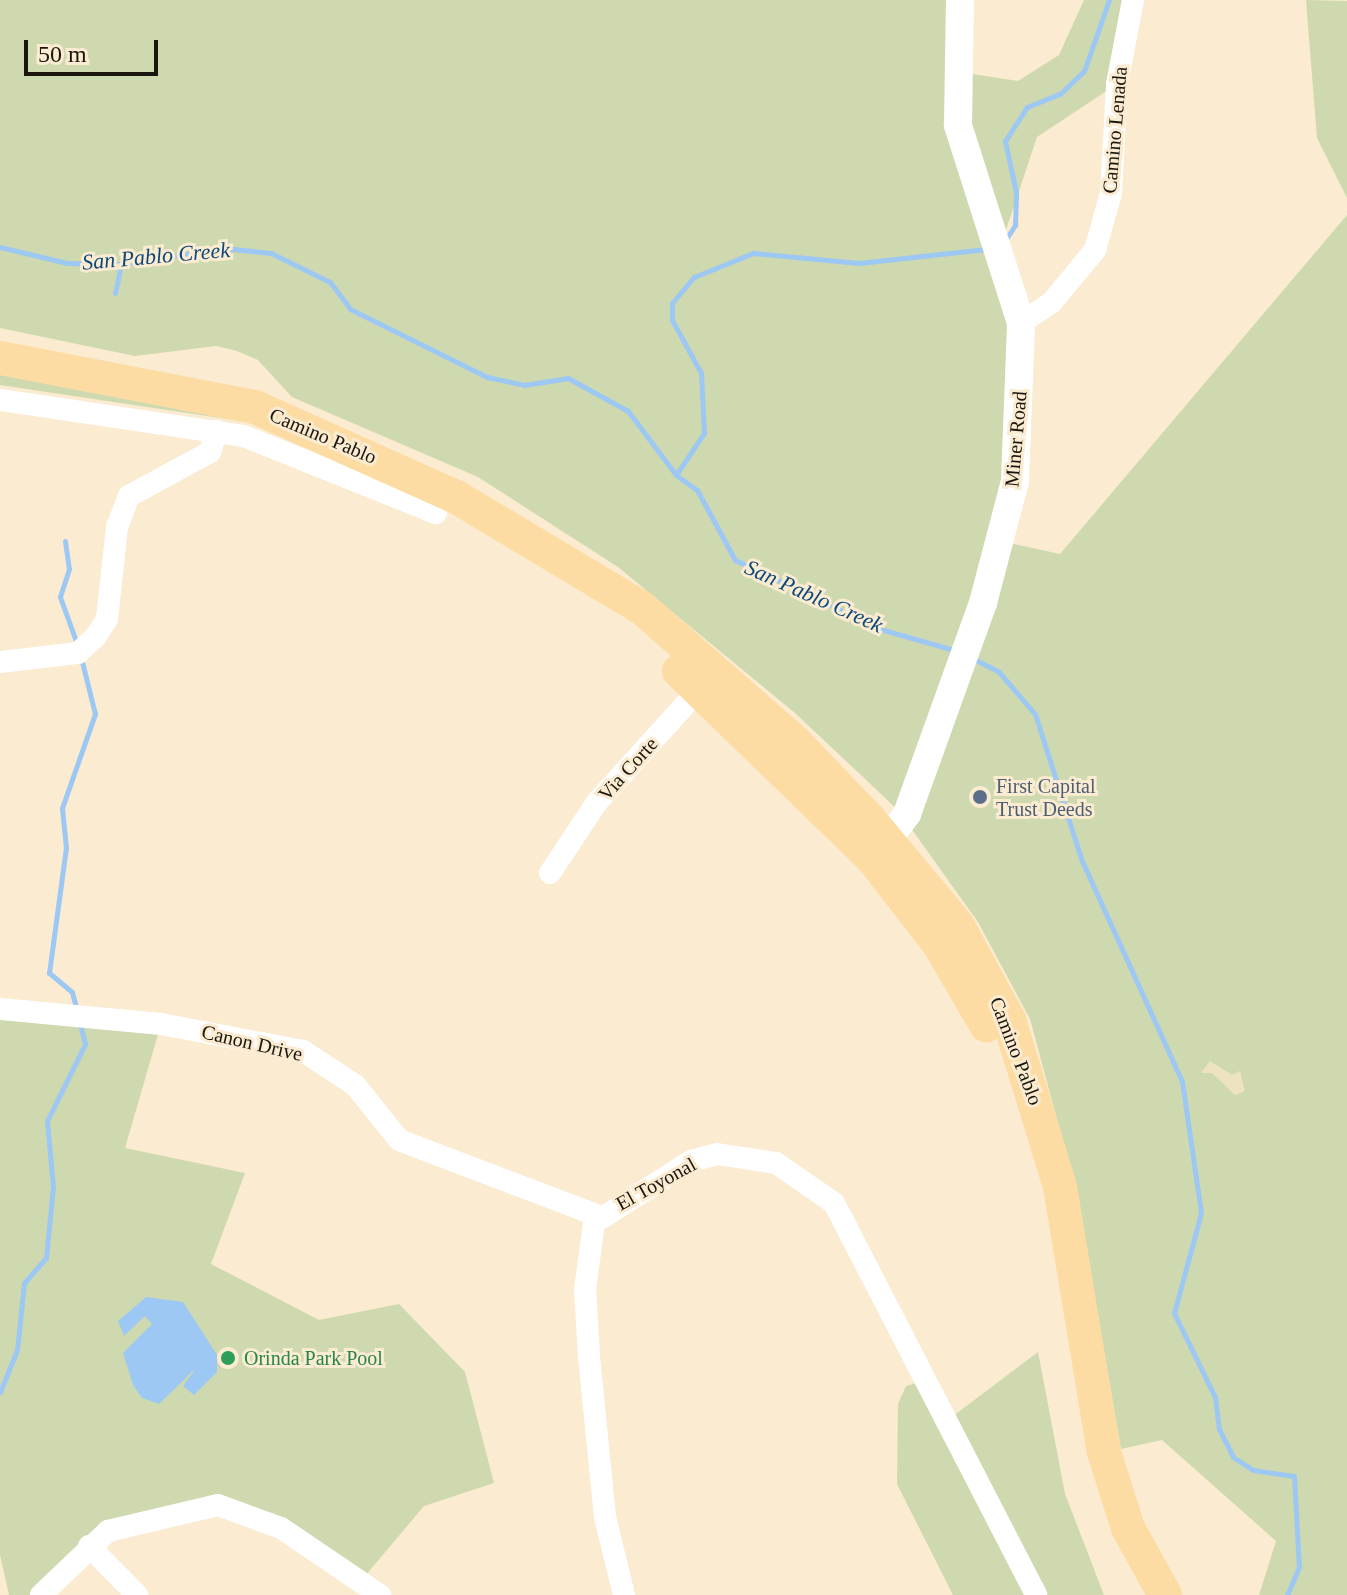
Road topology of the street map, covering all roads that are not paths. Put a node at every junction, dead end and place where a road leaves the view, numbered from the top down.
1 (960, 0) edge
2 (1133, 0) edge
3 (1021, 323) junction
4 (0, 358) edge
5 (0, 400) edge
6 (217, 431) junction
7 (436, 513) dead end
8 (0, 662) edge
9 (707, 680) junction
10 (881, 851) junction
11 (550, 873) dead end
12 (0, 1009) edge
13 (599, 1216) junction
14 (89, 1546) junction
15 (1152, 1586) edge
16 (41, 1595) edge
17 (137, 1595) edge
18 (380, 1595) edge
19 (624, 1595) edge
20 (1036, 1595) edge
21 (1194, 1595) edge

1 - 3 street, Miner Road
2 - 3 street, Camino Lenada
3 - 10 street, Miner Road
4 - 9 main road, Camino Pablo
5 - 6 street, Camino Pablo
6 - 7 street, Camino Pablo
6 - 8 street
9 - 10 main road, Camino Pablo
9 - 11 street, Via Corte
10 - 15 main road, Camino Pablo
12 - 13 street, Canon Drive
13 - 19 street, El Toyonal
13 - 20 street, El Toyonal
14 - 16 street
14 - 17 street
14 - 18 street
15 - 21 main road

